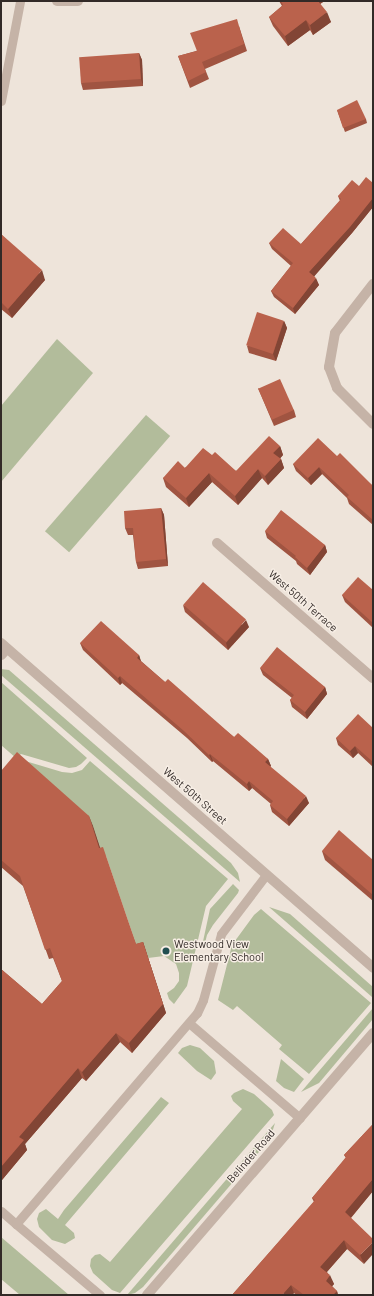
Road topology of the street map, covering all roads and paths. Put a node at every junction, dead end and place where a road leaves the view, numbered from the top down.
1 (20, 1) edge
2 (57, 1) edge
3 (78, 1) edge
4 (1, 101) edge
5 (373, 284) edge
6 (373, 424) edge
7 (217, 543) dead end
8 (3, 649) edge
9 (373, 678) edge
10 (266, 874) junction
11 (373, 968) edge
12 (189, 1023) junction
13 (373, 1033) edge
14 (300, 1118) junction
15 (1, 1211) edge
16 (16, 1224) junction
17 (100, 1295) edge
18 (147, 1295) edge

1 - 4 lane
2 - 3 street
5 - 6 street
7 - 9 street, West 50th Terrace
8 - 10 street, West 50th Street
10 - 11 street, West 50th Street
10 - 12 lane
12 - 14 lane
12 - 16 lane
13 - 14 street, Belinder Road
14 - 18 street, Belinder Road
15 - 16 lane
16 - 17 lane

